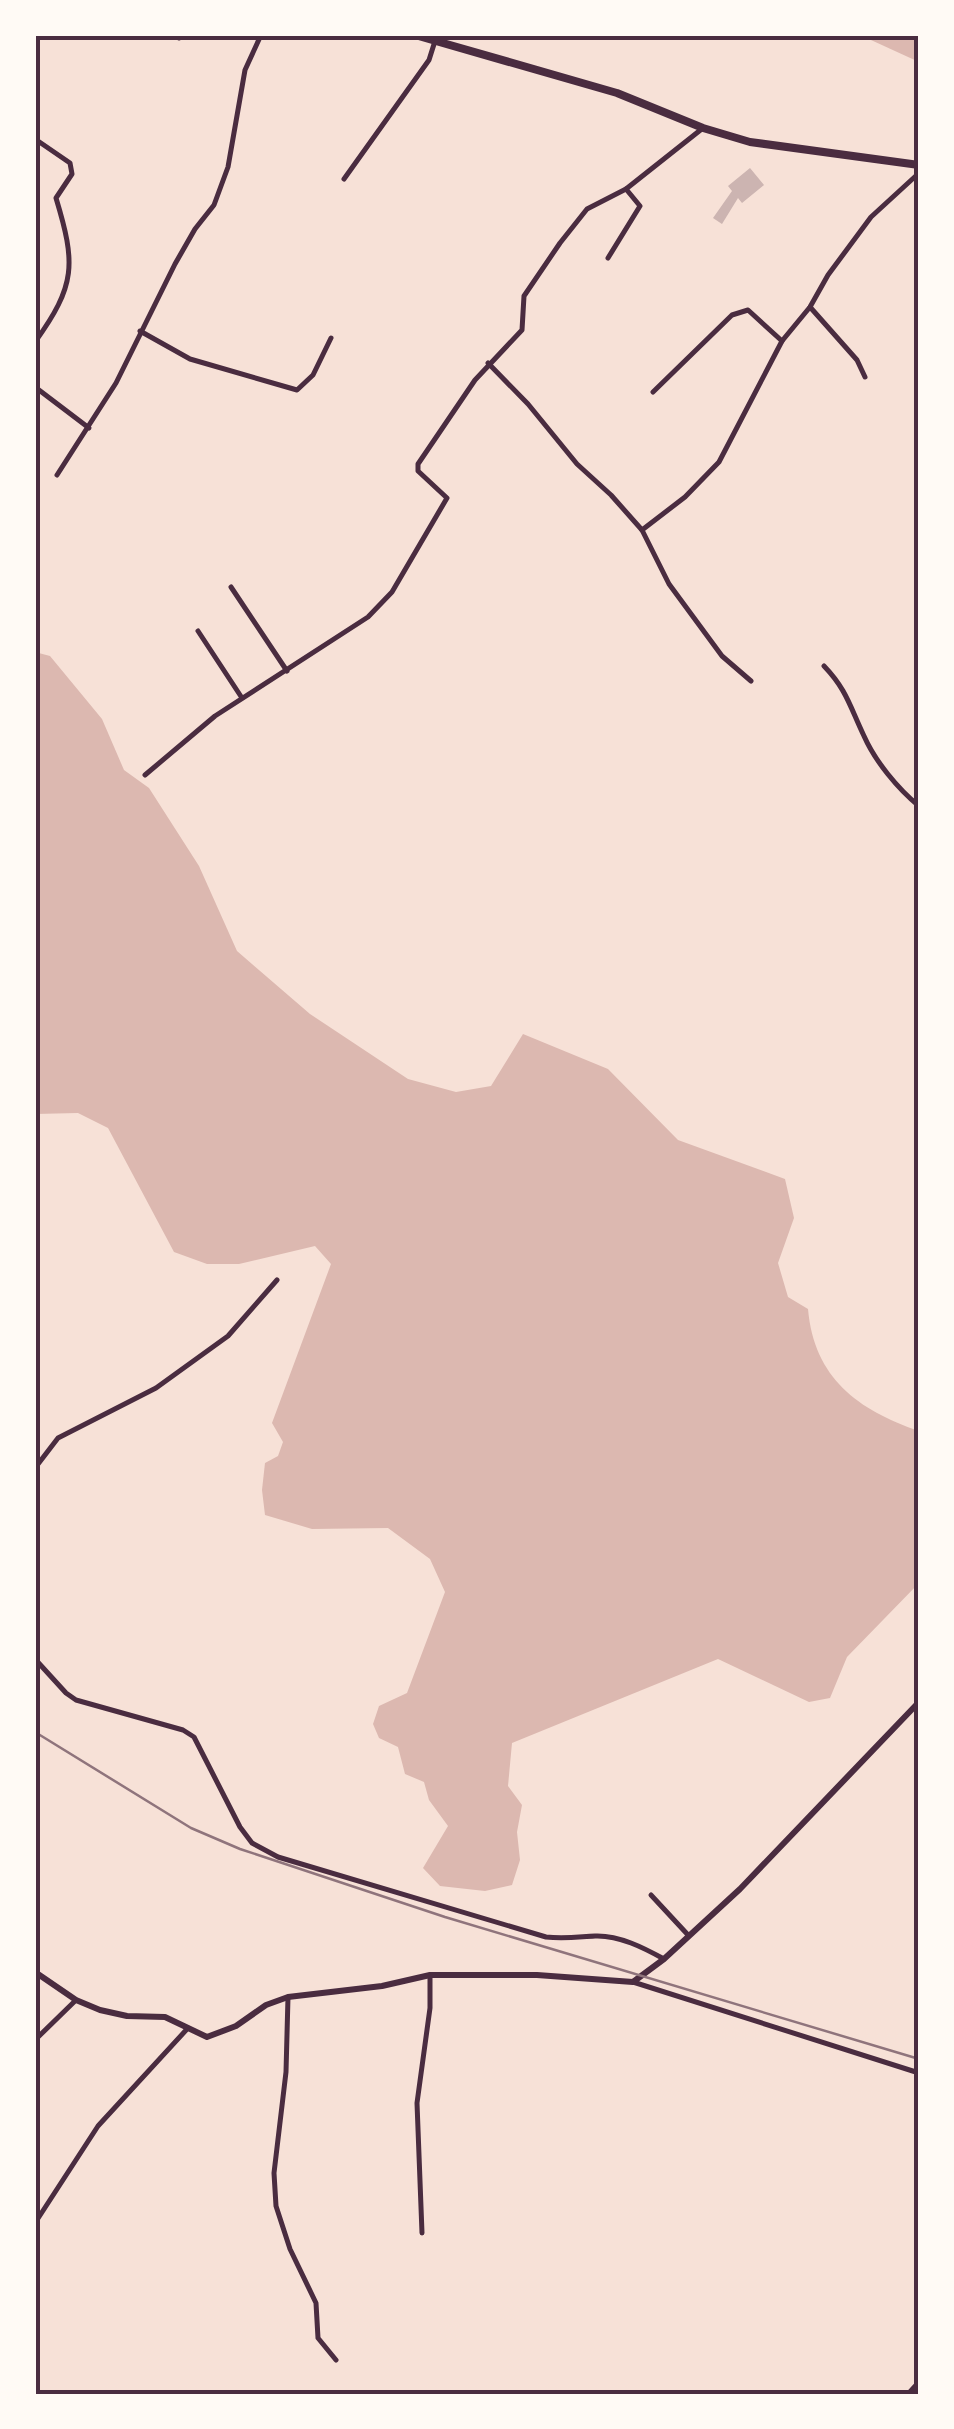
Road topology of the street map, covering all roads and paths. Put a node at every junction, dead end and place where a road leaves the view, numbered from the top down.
1 (173, 35) edge
2 (184, 35) edge
3 (261, 35) edge
4 (414, 35) edge
5 (434, 41) junction
6 (702, 128) junction
7 (35, 139) edge
8 (919, 169) edge
9 (344, 180) dead end
10 (626, 189) junction
11 (608, 258) dead end
12 (810, 307) junction
13 (140, 331) junction
14 (331, 338) dead end
15 (782, 341) junction
16 (35, 342) edge
17 (488, 363) junction
18 (865, 377) dead end
19 (35, 387) edge
20 (653, 392) dead end
21 (89, 428) junction
22 (57, 474) dead end
23 (642, 530) junction
24 (231, 587) dead end
25 (198, 631) dead end
26 (824, 666) dead end
27 (287, 671) junction
28 (751, 680) dead end
29 (242, 698) junction
30 (145, 776) dead end
31 (919, 806) edge
32 (277, 1280) dead end
33 (35, 1468) edge
34 (35, 1659) edge
35 (919, 1702) edge
36 (651, 1895) dead end
37 (688, 1936) junction
38 (664, 1959) junction
39 (35, 1972) edge
40 (430, 1974) junction
41 (634, 1982) junction
42 (288, 1997) junction
43 (76, 2000) junction
44 (188, 2028) junction
45 (35, 2040) edge
46 (919, 2073) edge
47 (35, 2224) edge
48 (422, 2233) dead end
49 (336, 2360) dead end
50 (919, 2382) edge
51 (908, 2394) edge

1 - 2 street
3 - 13 street
4 - 5 highway
5 - 6 highway
5 - 9 street
6 - 8 highway
6 - 10 street
7 - 16 street
8 - 12 street
10 - 11 street
10 - 17 street
12 - 15 street
12 - 18 street
13 - 14 street
13 - 21 street
15 - 20 street
15 - 23 street
17 - 23 street
17 - 27 street
19 - 21 street
21 - 22 street
23 - 28 street
24 - 27 street
25 - 29 street
26 - 31 street
27 - 29 street
29 - 30 street
32 - 33 street
34 - 38 street
35 - 37 street
36 - 37 street
37 - 38 street
38 - 41 street
39 - 43 street
40 - 41 street
40 - 42 street
40 - 48 street
41 - 46 street
42 - 44 street
42 - 49 street
43 - 44 street
43 - 45 street
44 - 47 street
50 - 51 street

